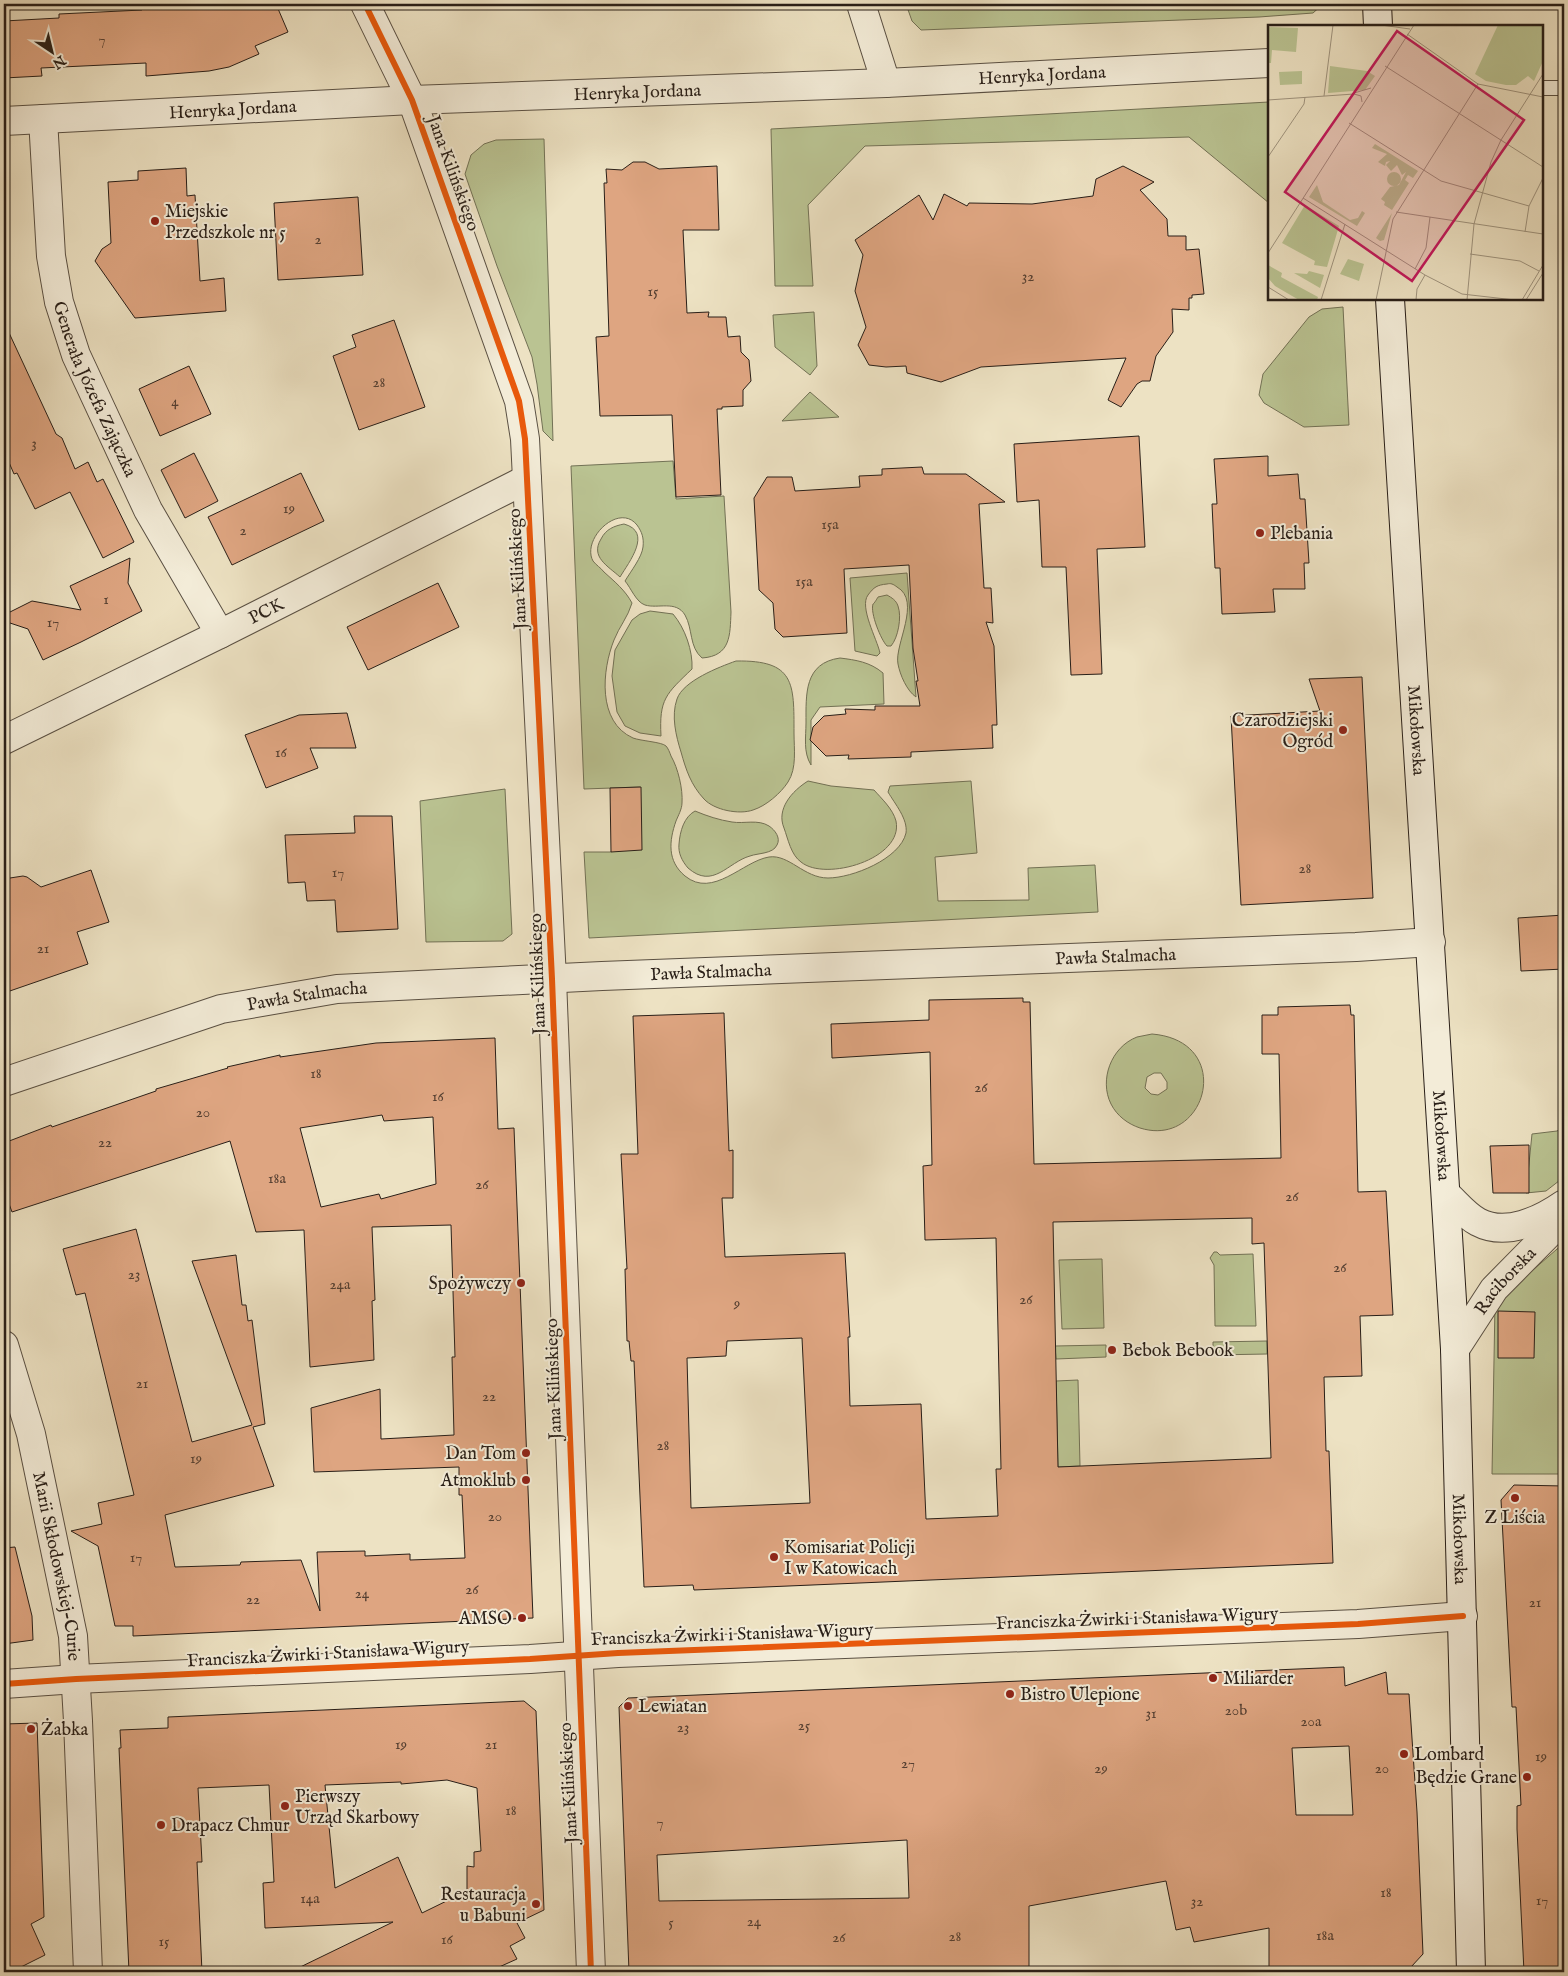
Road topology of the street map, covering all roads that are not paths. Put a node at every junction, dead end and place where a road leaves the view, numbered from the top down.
1 (366, 4) edge
2 (861, 4) edge
3 (1377, 4) edge
4 (1378, 25) edge
5 (1268, 63) edge
6 (886, 83) junction
7 (1543, 88) edge
8 (1564, 88) edge
9 (412, 100) junction
10 (43, 119) junction
11 (4, 121) edge
12 (1390, 300) edge
13 (527, 478) junction
14 (220, 634) junction
15 (4, 740) edge
16 (1431, 942) junction
17 (552, 979) junction
18 (4, 1082) edge
19 (1446, 1194) junction
20 (1564, 1204) edge
21 (1564, 1218) edge
22 (4, 1345) edge
23 (1455, 1350) junction
24 (1462, 1616) junction
25 (578, 1656) junction
26 (76, 1679) junction
27 (4, 1684) edge
28 (88, 1972) edge
29 (591, 1972) edge
30 (1471, 1972) edge

1 - 9 street, Jana Kilińskiego
2 - 6 street
3 - 4 street
5 - 6 street, Henryka Jordana
6 - 9 street, Henryka Jordana
7 - 8 lane
9 - 10 street, Henryka Jordana
9 - 13 street, Jana Kilińskiego
10 - 11 street, Henryka Jordana
10 - 14 street, Generała Józefa Zajączka
12 - 16 street, Mikołowska
13 - 14 street, PCK
13 - 17 street, Jana Kilińskiego
14 - 15 street, PCK
16 - 17 street, Pawła Stalmacha
16 - 19 street, Mikołowska
17 - 18 street, Pawła Stalmacha
17 - 25 street, Jana Kilińskiego
19 - 20 street, Raciborska
19 - 23 street, Mikołowska
21 - 23 street, Raciborska
22 - 26 street, Marii Skłodowskiej-Curie
23 - 24 street, Mikołowska
24 - 25 street, Franciszka Żwirki i Stanisława Wigury
24 - 30 street, Mikołowska
25 - 26 street, Franciszka Żwirki i Stanisława Wigury
25 - 29 street, Jana Kilińskiego
26 - 27 street, Franciszka Żwirki i Stanisława Wigury
26 - 28 street, Marii Skłodowskiej-Curie

